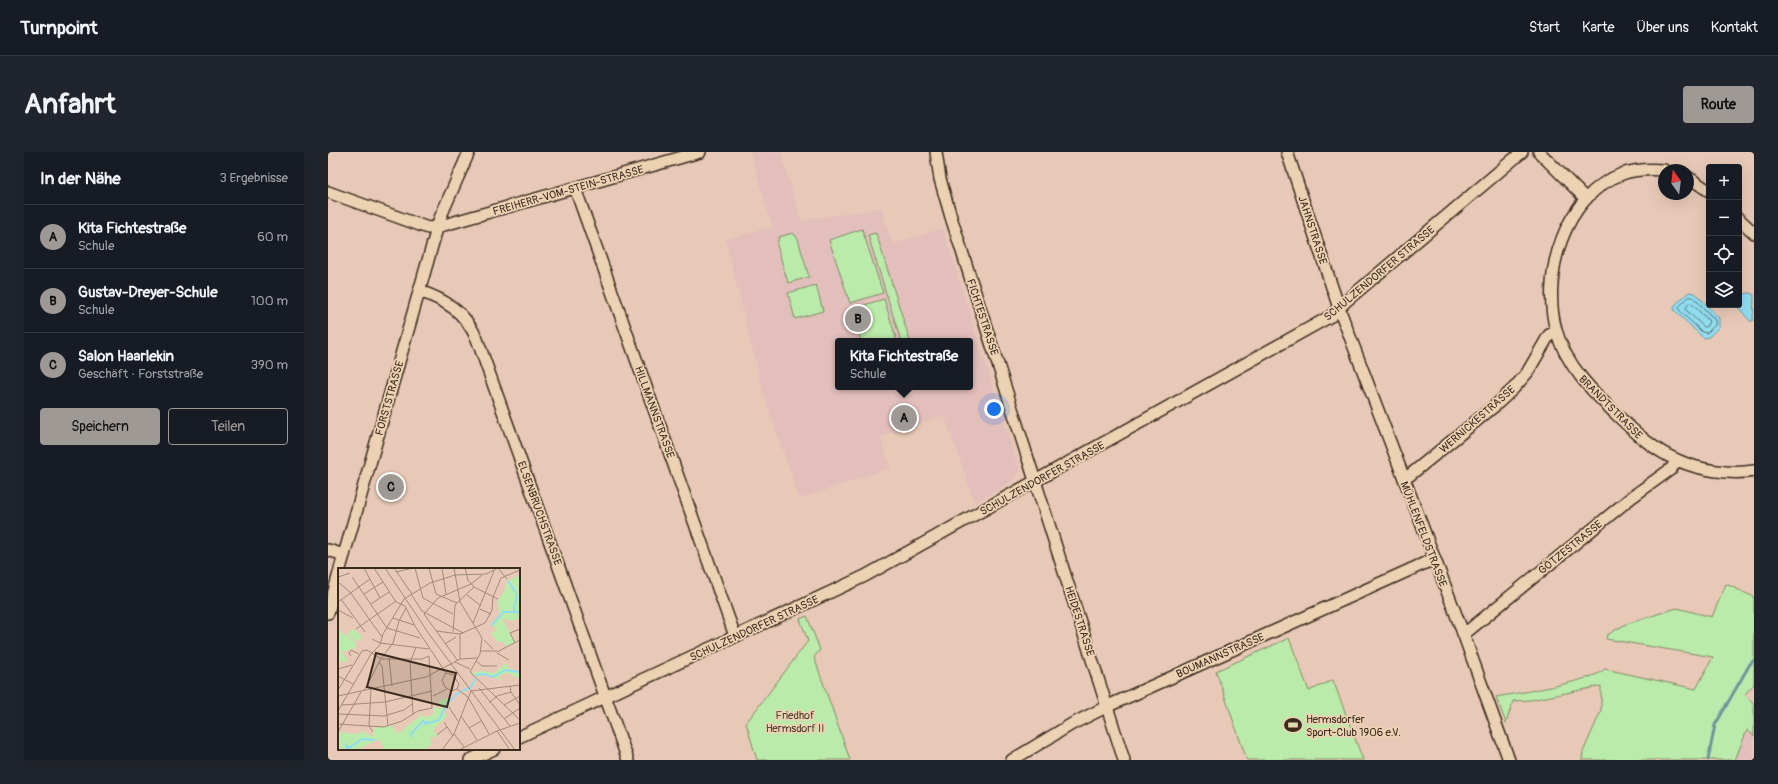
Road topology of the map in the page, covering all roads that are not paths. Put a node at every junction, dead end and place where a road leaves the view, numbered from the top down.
1 (469, 152) edge
2 (700, 152) edge
3 (936, 152) edge
4 (1287, 152) edge
5 (1522, 152) edge
6 (1539, 152) edge
7 (1658, 170) edge
8 (1694, 181) edge
9 (575, 188) junction
10 (1706, 189) edge
11 (328, 192) edge
12 (1586, 199) junction
13 (1742, 222) edge
14 (437, 227) junction
15 (1754, 233) edge
16 (419, 291) junction
17 (1339, 308) junction
18 (1556, 332) junction
19 (1677, 460) junction
20 (1754, 471) edge
21 (1404, 478) junction
22 (1036, 481) junction
23 (328, 550) edge
24 (344, 555) junction
25 (1434, 560) junction
26 (340, 568) edge
27 (338, 577) edge
28 (328, 613) edge
29 (1463, 633) junction
30 (735, 636) junction
31 (606, 697) junction
32 (1108, 706) junction
33 (520, 737) edge
34 (492, 750) edge
35 (470, 760) edge
36 (628, 760) edge
37 (1012, 760) edge
38 (1124, 760) edge
39 (1509, 760) edge

1 - 14 street, FORSTSTRASSE
2 - 9 street, FREIHERR-VOM-STEIN-STRASSE
3 - 22 street, FICHTESTRASSE
4 - 17 street, JAHNSTRASSE
5 - 17 street, SCHULZENDORFER STRASSE
6 - 12 street
7 - 12 street, BRANDTSTRASSE
8 - 10 street
9 - 14 street, FREIHERR-VOM-STEIN-STRASSE
9 - 30 street, HILLMANNSTRASSE
11 - 14 street
12 - 18 street, BRANDTSTRASSE
13 - 15 street
14 - 16 street, FORSTSTRASSE
16 - 24 street, FORSTSTRASSE
16 - 31 street, ELSENBRUCHSTRASSE
17 - 21 street, MÜHLENFELDSTRASSE
17 - 22 street, SCHULZENDORFER STRASSE
18 - 19 street, BRANDTSTRASSE
18 - 21 street, WERNICKESTRASSE
19 - 20 street, BRANDTSTRASSE
19 - 29 street, GÖTZESTRASSE
21 - 25 street, MÜHLENFELDSTRASSE
22 - 30 street, SCHULZENDORFER STRASSE
22 - 32 street, HEIDESTRASSE
23 - 24 street
24 - 26 street, FORSTSTRASSE
25 - 29 street, MÜHLENFELDSTRASSE
25 - 32 street, BOUMANNSTRASSE
27 - 28 street
29 - 39 street, MÜHLENFELDSTRASSE
30 - 31 street, SCHULZENDORFER STRASSE
31 - 33 street, SCHULZENDORFER STRASSE
31 - 36 street, ELSENBRUCHSTRASSE
32 - 37 street, BOUMANNSTRASSE
32 - 38 street, HEIDESTRASSE
34 - 35 street

